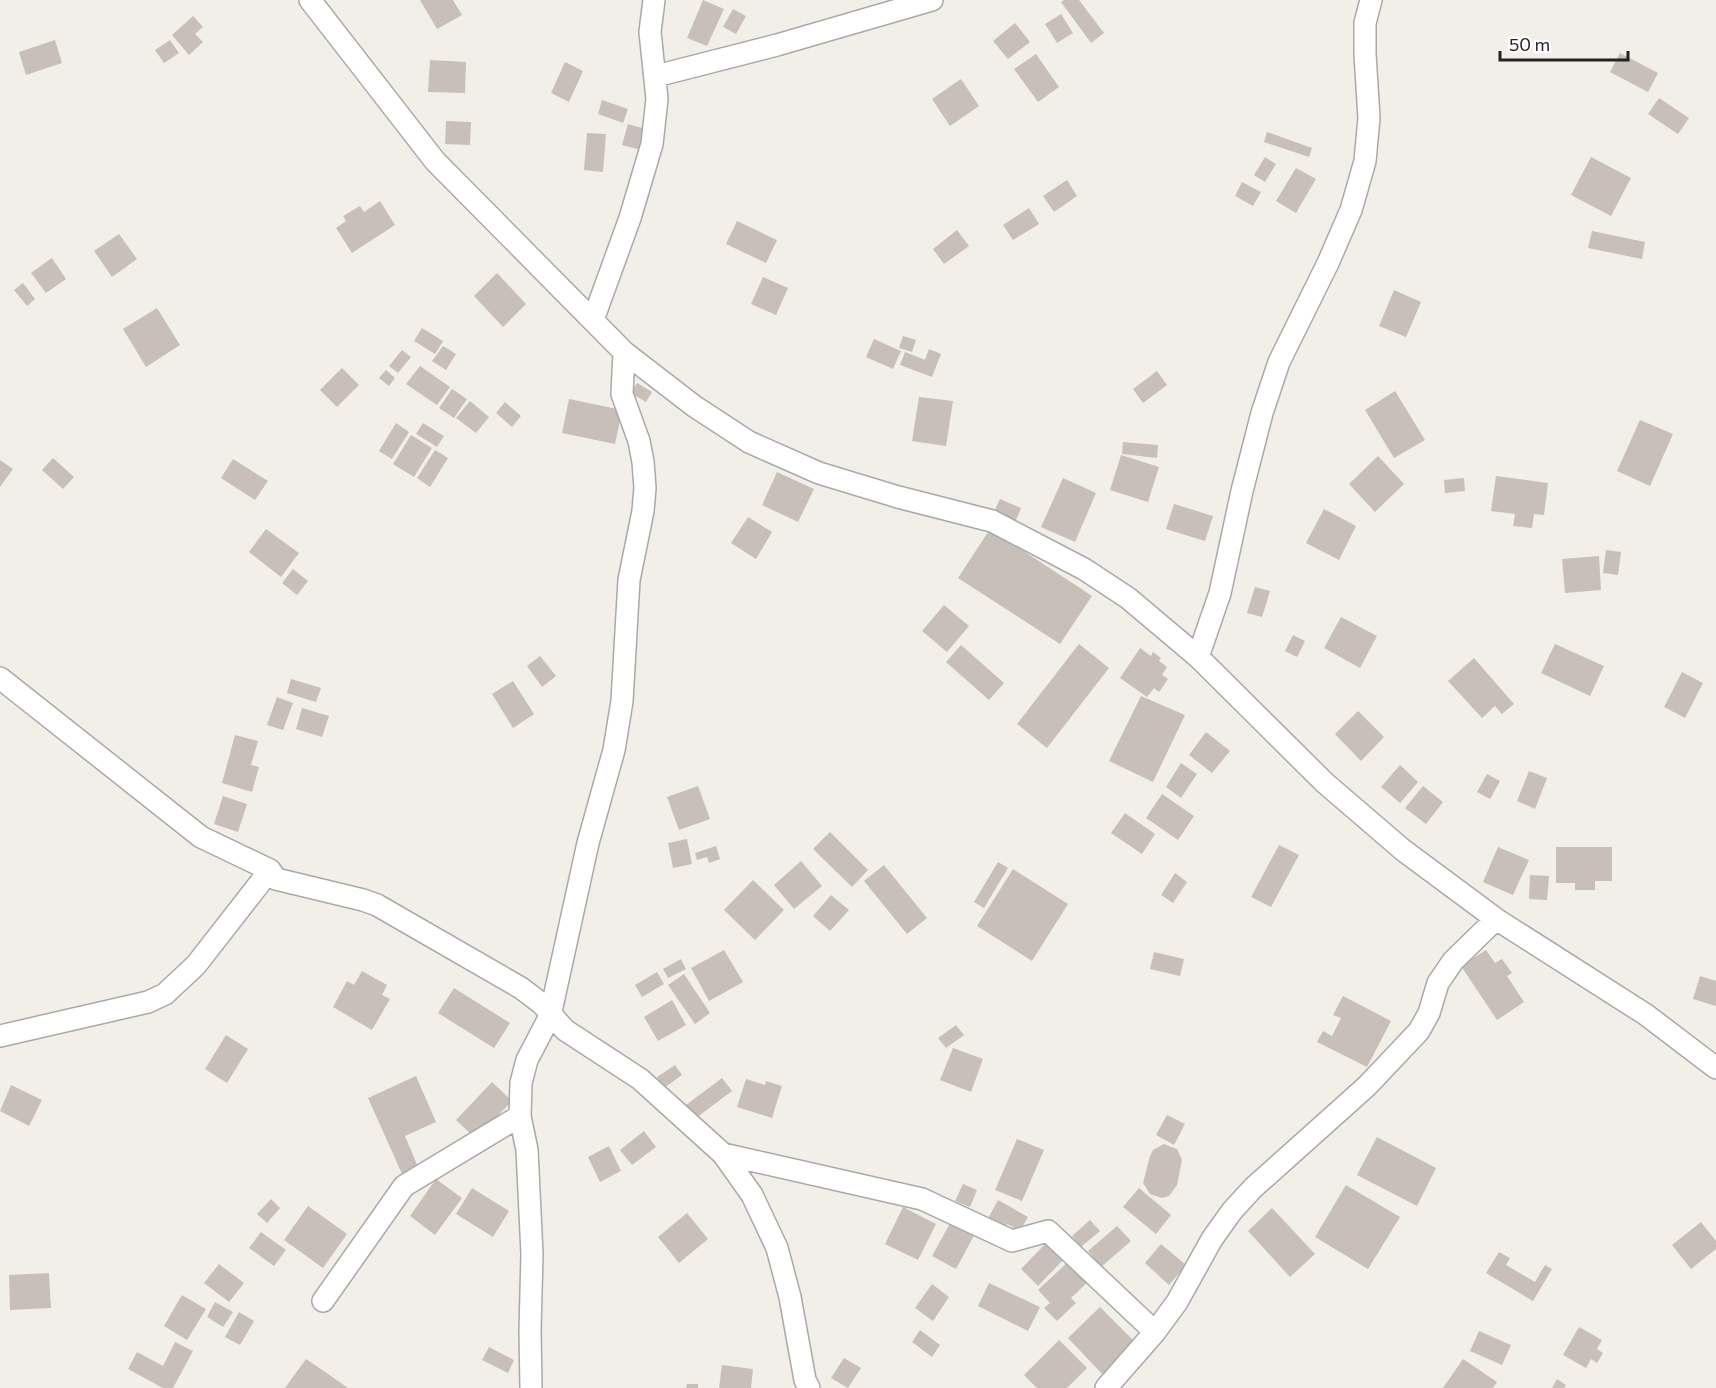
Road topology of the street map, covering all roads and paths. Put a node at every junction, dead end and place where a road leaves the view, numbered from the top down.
1 (310, 0) edge
2 (654, 0) edge
3 (932, 0) edge
4 (1371, 0) edge
5 (656, 76) junction
6 (593, 320) junction
7 (624, 352) junction
8 (1198, 657) junction
9 (0, 678) edge
10 (270, 870) junction
11 (1496, 919) junction
12 (550, 1016) junction
13 (0, 1036) edge
14 (1716, 1068) edge
15 (520, 1116) junction
16 (723, 1154) junction
17 (323, 1301) dead end
18 (1155, 1332) junction
19 (531, 1388) edge
20 (808, 1388) edge
21 (1106, 1388) edge

1 - 6 street
2 - 5 street
3 - 5 street
4 - 8 street
5 - 6 street
6 - 7 street
7 - 8 street
7 - 12 street
8 - 11 street
9 - 10 street
10 - 12 street
10 - 13 street
11 - 14 street
11 - 18 street
12 - 15 street
12 - 16 street
15 - 17 street
15 - 19 street
16 - 18 street
16 - 20 street
18 - 21 street

